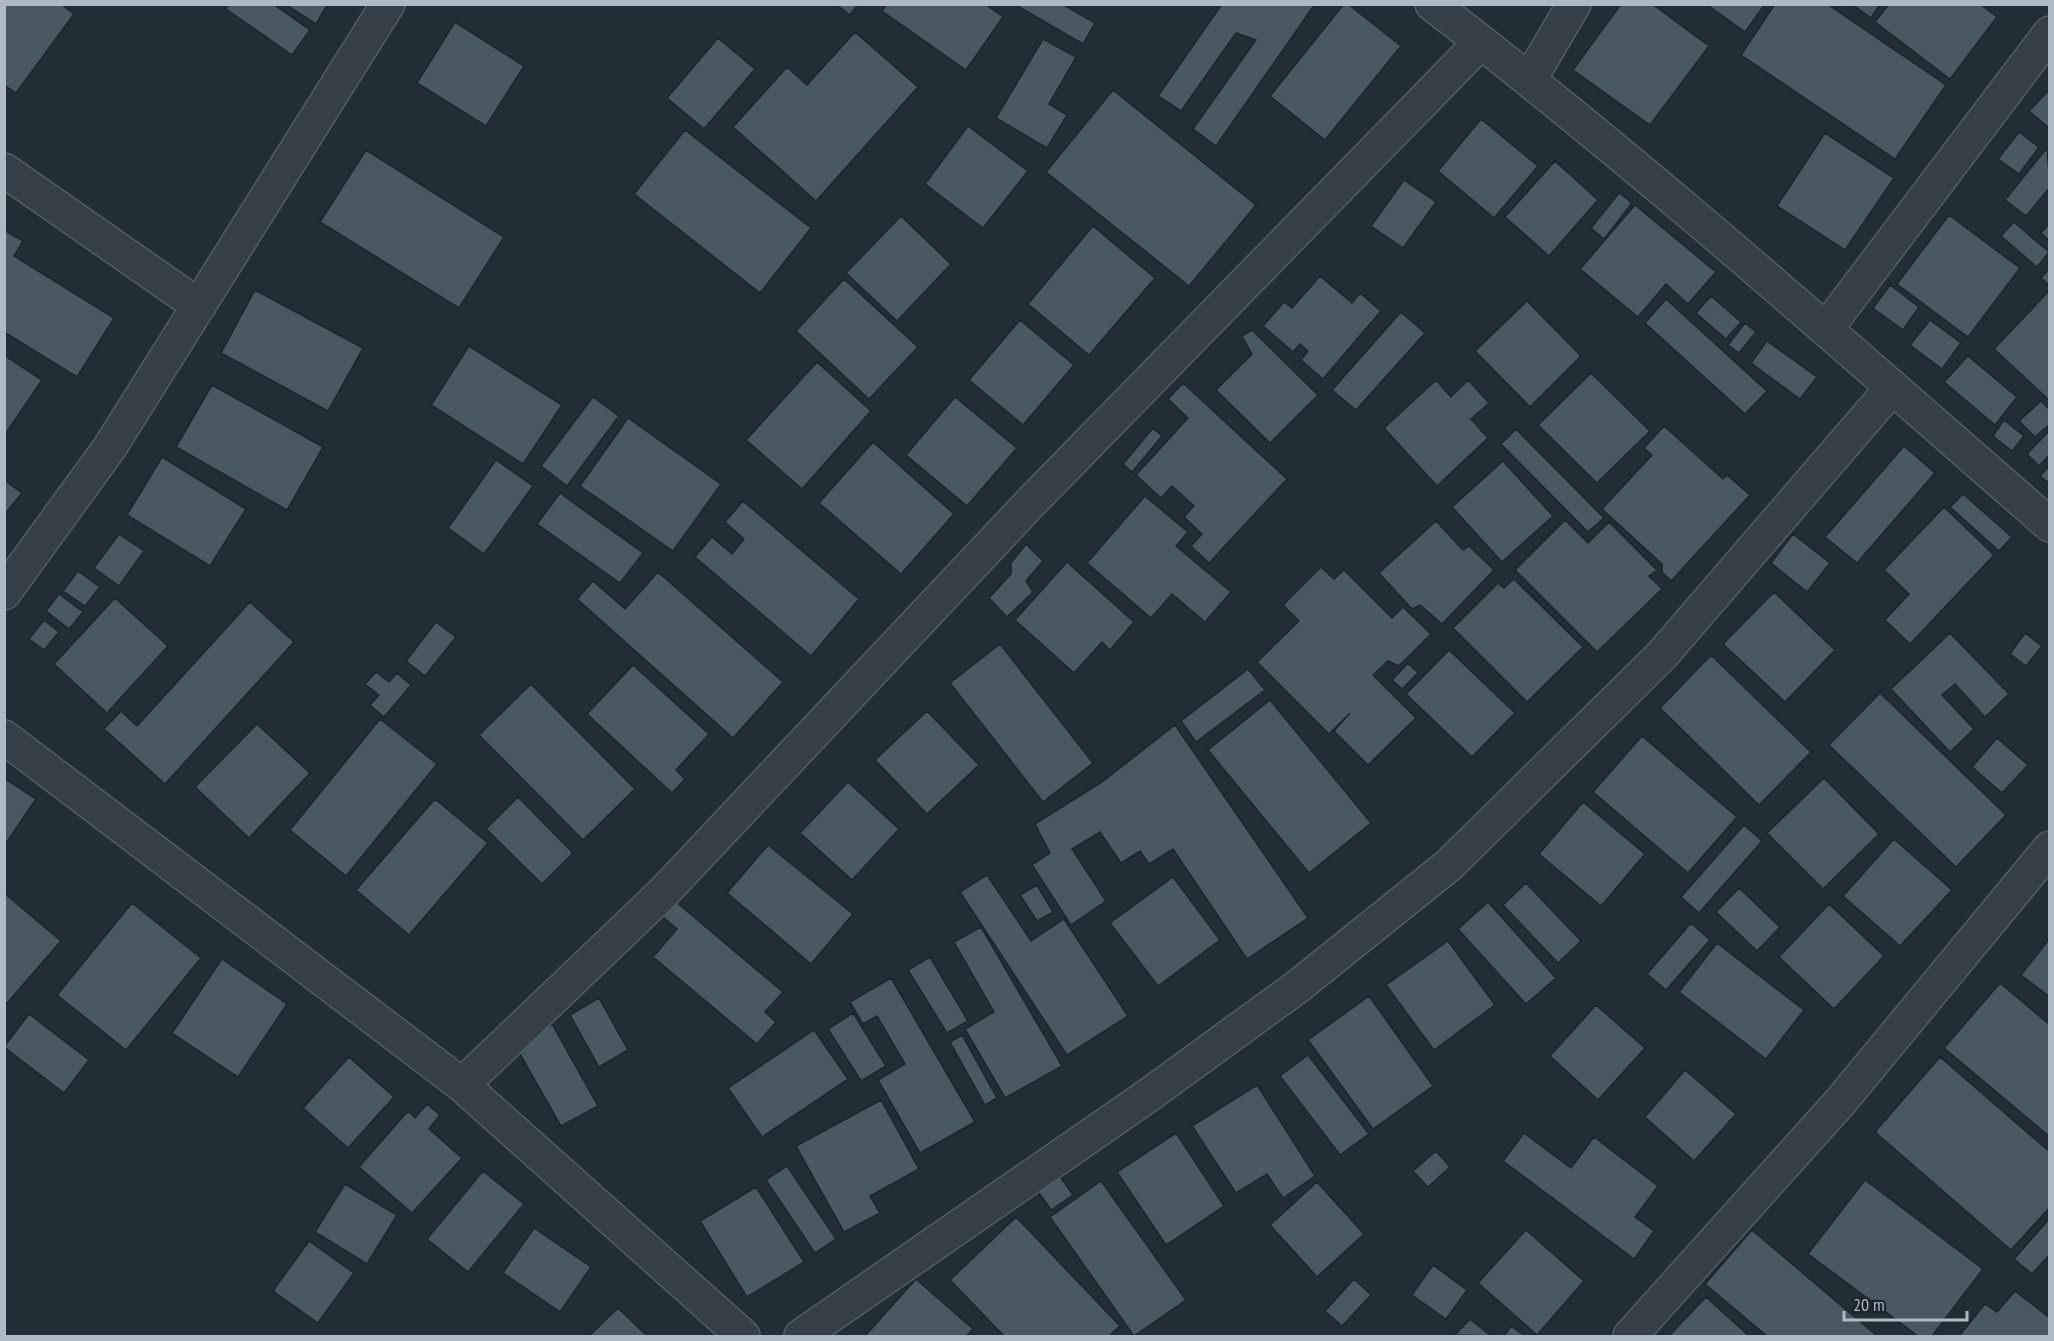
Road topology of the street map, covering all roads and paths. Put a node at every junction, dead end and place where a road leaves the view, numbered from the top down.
1 (388, 4) edge
2 (1432, 4) edge
3 (1574, 4) edge
4 (2049, 33) edge
5 (1481, 42) junction
6 (1530, 79) junction
7 (4, 170) edge
8 (199, 306) junction
9 (1826, 329) junction
10 (1892, 388) junction
11 (2049, 525) edge
12 (4, 592) edge
13 (4, 737) edge
14 (2049, 848) edge
15 (462, 1085) junction
16 (742, 1336) edge
17 (801, 1336) edge
18 (1630, 1336) edge

1 - 8 street
2 - 5 street
3 - 6 street
4 - 9 street
5 - 6 street
5 - 15 street
6 - 9 street
7 - 8 street
8 - 12 street
9 - 10 street
10 - 11 street
10 - 17 street
13 - 15 street
14 - 18 street
15 - 16 street

